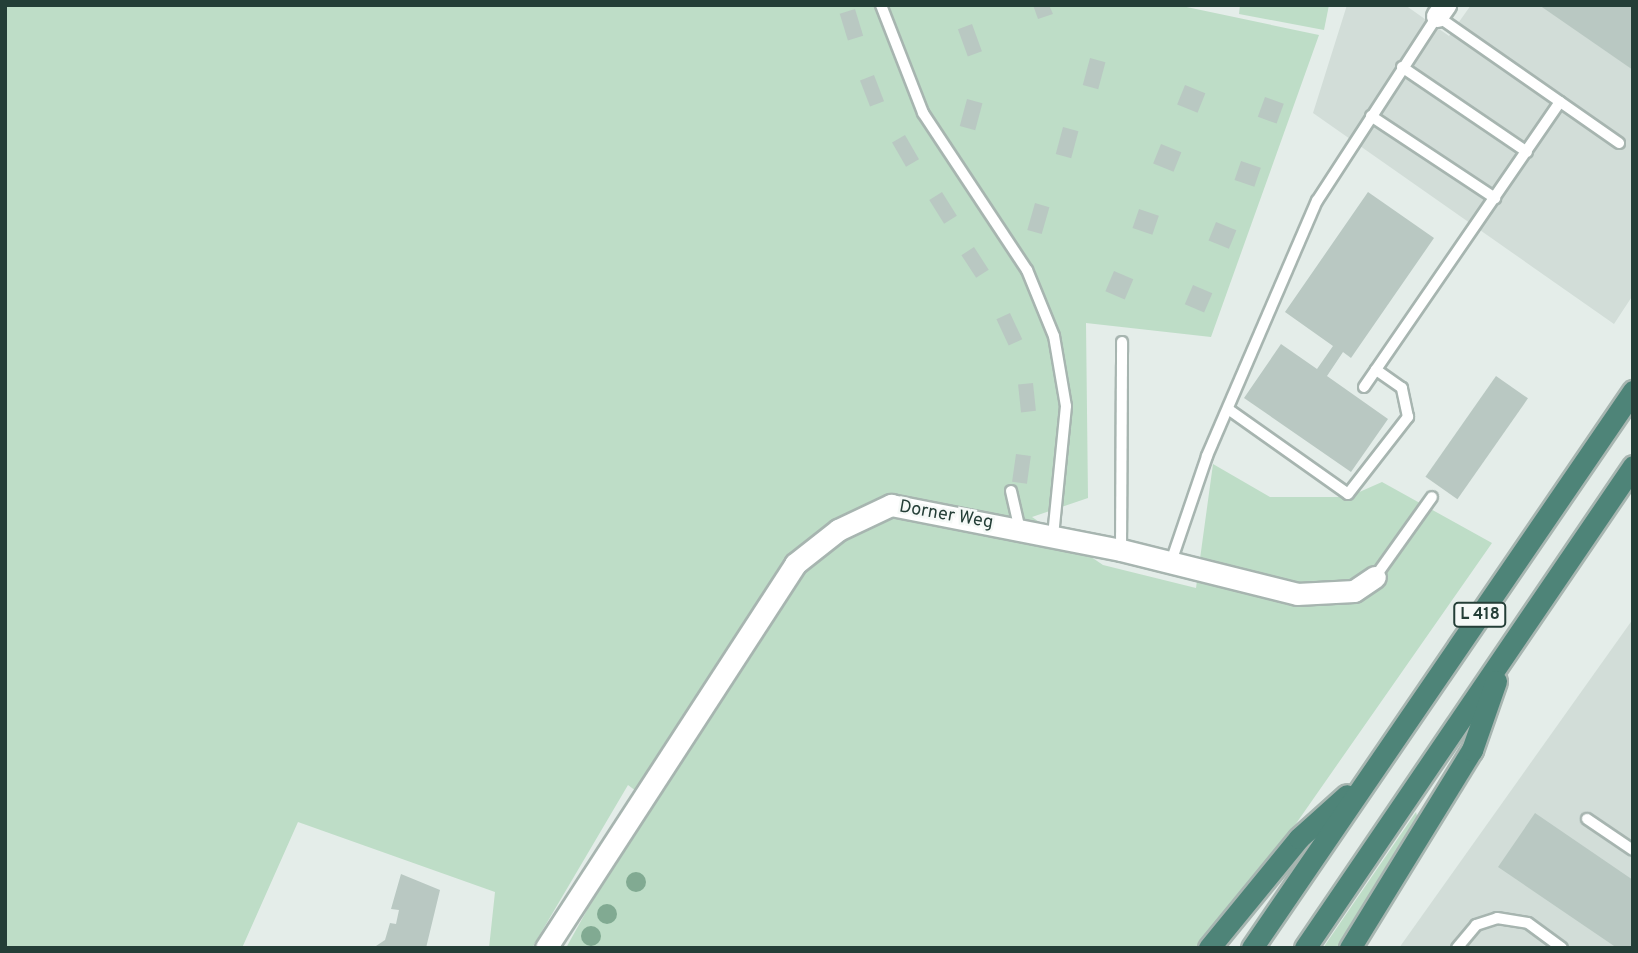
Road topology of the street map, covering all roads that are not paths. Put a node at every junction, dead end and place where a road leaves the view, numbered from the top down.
1 (881, 5) edge
2 (1441, 11) edge
3 (1402, 67) junction
4 (1560, 102) junction
5 (1371, 116) junction
6 (1619, 143) dead end
7 (1527, 152) junction
8 (1495, 198) junction
9 (1122, 342) dead end
10 (1376, 370) junction
11 (1364, 387) dead end
12 (1633, 391) edge
13 (1228, 409) junction
14 (1633, 466) edge
15 (1011, 491) dead end
16 (1433, 497) dead end
17 (1020, 529) junction
18 (1053, 536) junction
19 (1121, 550) junction
20 (1171, 562) junction
21 (1375, 578) joint
22 (1505, 655) junction
23 (1374, 769) junction
24 (1587, 819) dead end
25 (1633, 850) edge
26 (546, 948) edge
27 (1209, 948) edge
28 (1252, 948) edge
29 (1305, 948) edge
30 (1350, 948) edge
31 (1457, 948) edge
32 (1562, 948) edge

1 - 18 lane
2 - 3 lane
2 - 4 lane
3 - 5 lane
3 - 7 lane
4 - 6 lane
4 - 7 lane
5 - 8 lane
5 - 13 lane
7 - 8 lane
8 - 10 lane
9 - 19 lane
10 - 11 lane
10 - 13 lane
12 - 23 highway, L 418
13 - 20 lane
14 - 22 highway, L 418
15 - 17 lane
16 - 21 lane, Dorner Weg
17 - 18 street, Dorner Weg
17 - 26 street, Dorner Weg
18 - 19 street, Dorner Weg
19 - 20 street, Dorner Weg
20 - 21 street, Dorner Weg
22 - 29 highway, L 418
22 - 30 highway
23 - 27 highway
23 - 28 highway, L 418
24 - 25 lane
31 - 32 lane

